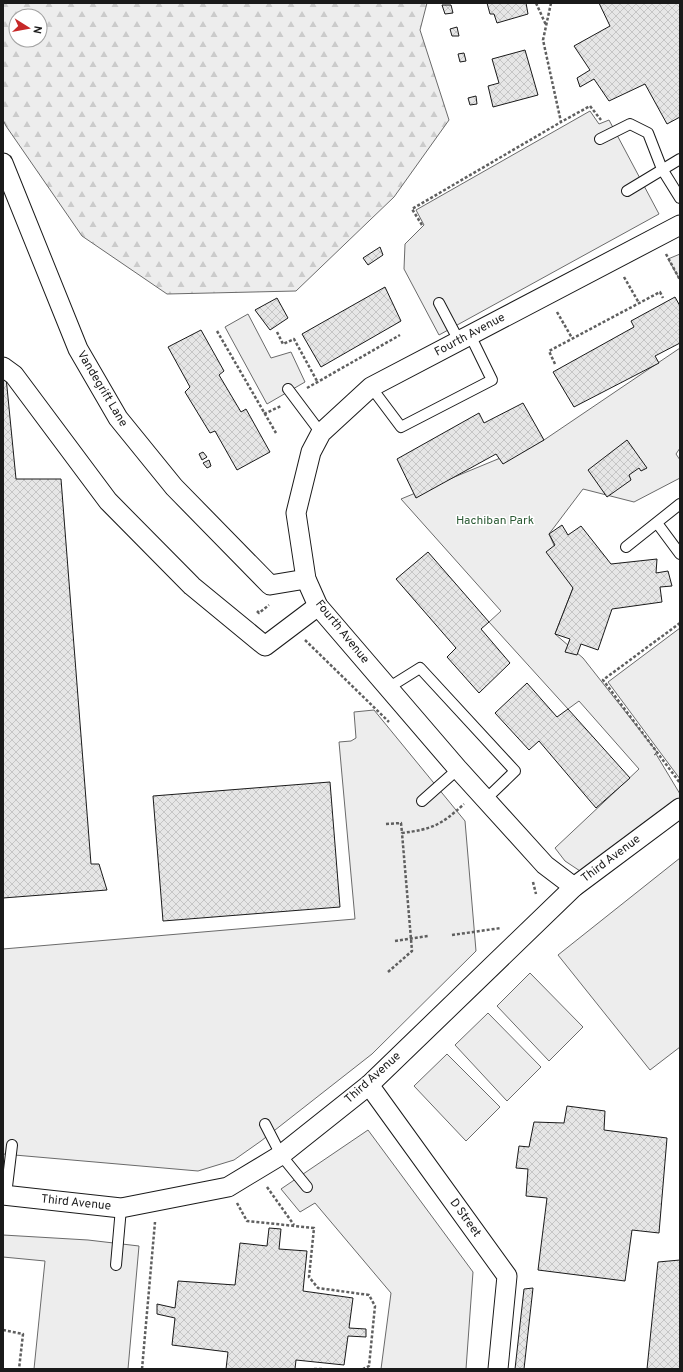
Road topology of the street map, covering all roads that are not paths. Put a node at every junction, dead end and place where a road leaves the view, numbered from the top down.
1 (600, 139) dead end
2 (680, 159) edge
3 (3, 163) edge
4 (662, 169) junction
5 (627, 191) dead end
6 (680, 198) edge
7 (680, 225) edge
8 (440, 303) dead end
9 (464, 338) junction
10 (3, 367) edge
11 (371, 387) junction
12 (291, 393) road end
13 (321, 433) junction
14 (680, 504) edge
15 (657, 523) junction
16 (626, 547) dead end
17 (680, 554) edge
18 (306, 579) junction
19 (318, 606) junction
20 (388, 688) junction
21 (458, 769) junction
22 (422, 801) dead end
23 (478, 804) junction
24 (680, 808) edge
25 (574, 887) junction
26 (369, 1085) junction
27 (265, 1124) dead end
28 (12, 1145) dead end
29 (280, 1156) junction
30 (307, 1187) dead end
31 (4, 1195) edge
32 (122, 1208) junction
33 (116, 1265) dead end
34 (498, 1369) edge

1 - 4 lane
2 - 4 lane
3 - 18 street, Vandegrift Lane
4 - 5 lane
4 - 6 lane
7 - 9 street, Fourth Avenue
8 - 9 lane
9 - 11 street, Fourth Avenue
9 - 11 lane
10 - 19 street
11 - 13 street, Fourth Avenue
12 - 13 lane
13 - 18 street, Fourth Avenue
14 - 15 lane
15 - 16 lane
15 - 17 lane
18 - 19 street, Fourth Avenue
19 - 20 street, Fourth Avenue
20 - 21 street, Fourth Avenue
20 - 23 lane
21 - 22 lane
21 - 23 street, Fourth Avenue
23 - 25 street, Fourth Avenue
24 - 25 street, Third Avenue
25 - 26 street, Third Avenue
26 - 29 street, Third Avenue
26 - 34 street, D Street
27 - 29 lane
28 - 31 lane
29 - 30 lane
29 - 32 street, Third Avenue
31 - 32 street, Third Avenue
32 - 33 lane

